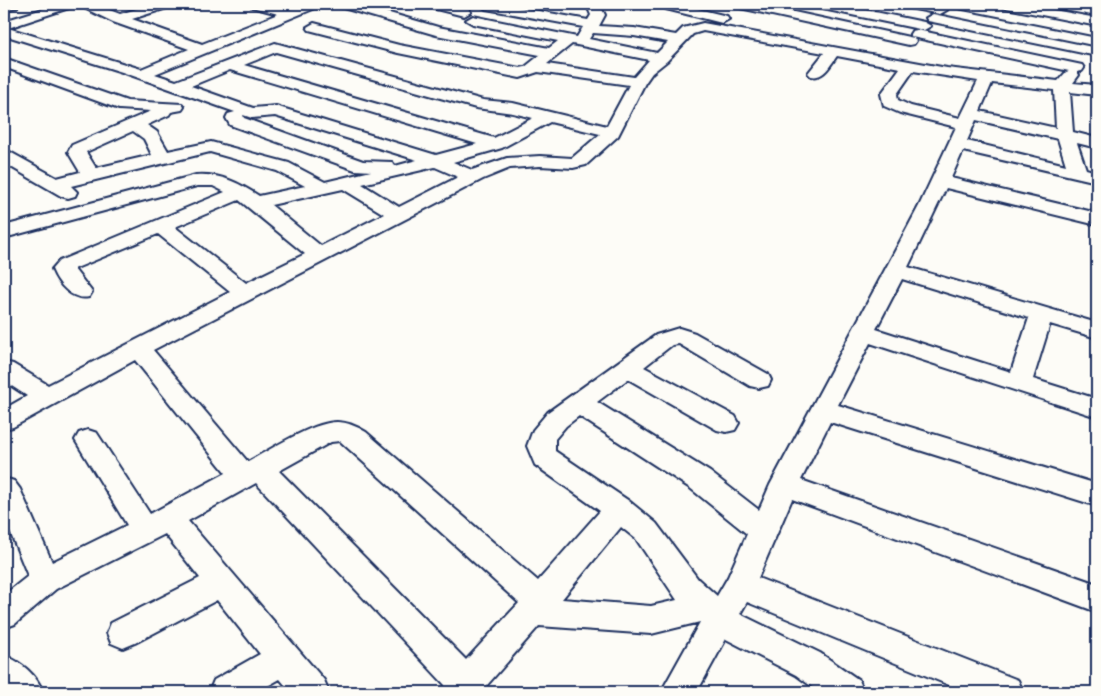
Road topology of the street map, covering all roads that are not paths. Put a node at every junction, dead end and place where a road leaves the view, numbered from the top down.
1 (12, 4) edge
2 (72, 4) edge
3 (83, 4) edge
4 (165, 4) edge
5 (257, 4) edge
6 (313, 4) edge
7 (345, 4) edge
8 (374, 4) edge
9 (433, 4) edge
10 (580, 4) edge
11 (671, 4) edge
12 (818, 4) edge
13 (909, 4) edge
14 (958, 4) edge
15 (1054, 4) edge
16 (486, 5) edge
17 (595, 5) edge
18 (744, 5) edge
19 (4, 6) edge
20 (143, 6) edge
21 (360, 9) junction
22 (1097, 12) edge
23 (291, 13) junction
24 (118, 19) junction
25 (928, 22) edge
26 (724, 25) junction
27 (314, 27) junction
28 (591, 27) junction
29 (4, 30) edge
30 (1097, 32) edge
31 (680, 40) junction
32 (574, 41) junction
33 (275, 47) junction
34 (202, 49) junction
35 (833, 51) junction
36 (1093, 51) edge
37 (70, 53) junction
38 (551, 53) junction
39 (662, 58) junction
40 (887, 61) junction
41 (4, 62) edge
42 (229, 65) junction
43 (909, 66) junction
44 (534, 67) junction
45 (1077, 68) junction
46 (24, 70) junction
47 (816, 73) dead end
48 (141, 74) junction
49 (4, 77) edge
50 (987, 77) junction
51 (638, 82) junction
52 (1062, 86) junction
53 (175, 87) junction
54 (1097, 90) edge
55 (202, 96) junction
56 (482, 105) junction
57 (176, 107) junction
58 (243, 110) junction
59 (381, 110) junction
60 (549, 116) junction
61 (134, 124) junction
62 (441, 128) junction
63 (965, 128) junction
64 (345, 131) junction
65 (612, 132) junction
66 (1065, 136) junction
67 (1097, 143) edge
68 (496, 144) junction
69 (314, 149) junction
70 (4, 156) edge
71 (162, 157) junction
72 (437, 160) junction
73 (283, 167) junction
74 (402, 170) junction
75 (1078, 173) junction
76 (91, 175) junction
77 (472, 177) junction
78 (1097, 177) edge
79 (940, 181) junction
80 (347, 183) junction
81 (55, 184) junction
82 (323, 188) junction
83 (246, 198) junction
84 (96, 208) junction
85 (399, 215) junction
86 (1097, 219) edge
87 (161, 226) junction
88 (4, 232) edge
89 (319, 255) junction
90 (896, 270) junction
91 (81, 292) dead end
92 (245, 293) junction
93 (1042, 314) junction
94 (1097, 331) edge
95 (863, 333) junction
96 (138, 348) junction
97 (626, 368) junction
98 (4, 370) edge
99 (759, 380) dead end
100 (1019, 384) junction
101 (47, 396) junction
102 (579, 403) junction
103 (1097, 408) edge
104 (823, 410) junction
105 (4, 420) edge
106 (726, 423) dead end
107 (88, 440) dead end
108 (251, 472) junction
109 (784, 485) junction
110 (4, 489) edge
111 (1097, 495) edge
112 (618, 509) junction
113 (157, 524) junction
114 (764, 532) junction
115 (45, 580) junction
116 (222, 582) junction
117 (740, 585) junction
118 (1097, 598) edge
119 (536, 607) junction
120 (713, 613) junction
121 (4, 614) edge
122 (123, 633) dead end
123 (284, 658) junction
124 (4, 671) edge
125 (462, 688) edge
126 (26, 692) edge
127 (226, 692) edge
128 (312, 692) edge
129 (680, 692) edge
130 (847, 692) edge
131 (1006, 692) edge

1 - 19 street
2 - 29 street
3 - 24 street
4 - 20 street
5 - 23 street
6 - 23 street
7 - 21 street
8 - 21 street
9 - 32 street
10 - 17 street
11 - 26 street
12 - 25 street
13 - 25 street
14 - 30 street
15 - 22 street
16 - 28 street
17 - 28 street
18 - 25 street
18 - 26 street
20 - 24 street
21 - 27 street
21 - 38 street
23 - 34 street
24 - 34 street
25 - 36 street
25 - 40 street
25 - 45 street
26 - 31 street
26 - 35 street
27 - 33 street
27 - 44 street
28 - 31 street
28 - 32 street
29 - 37 street
31 - 39 street
32 - 38 street
32 - 39 street
33 - 42 street
33 - 56 street
34 - 48 street
35 - 40 street
35 - 47 street
36 - 45 street
37 - 46 street
37 - 48 street
38 - 44 street
39 - 51 street
40 - 43 street
41 - 46 street
42 - 53 street
42 - 59 street
43 - 50 street
43 - 63 street
44 - 51 street
45 - 52 street
46 - 49 street
46 - 57 street
48 - 53 street
50 - 52 street
50 - 63 street
51 - 65 street
52 - 54 street
52 - 66 street
53 - 55 street
55 - 57 street
55 - 58 street
56 - 60 street
56 - 62 street
57 - 61 street
58 - 64 street
58 - 69 street
59 - 62 street
59 - 64 street
60 - 65 street
60 - 68 street
61 - 71 street
61 - 76 street
62 - 68 street
63 - 66 street
63 - 75 street
63 - 79 street
64 - 69 street
64 - 72 street
65 - 77 street
66 - 67 street
66 - 75 street
68 - 72 street
69 - 73 street
69 - 74 street
70 - 81 street
71 - 73 street
71 - 76 street
72 - 74 street
72 - 77 street
73 - 82 street
74 - 80 street
75 - 78 street
76 - 81 street
77 - 85 street
79 - 86 street
79 - 90 street
80 - 82 street
80 - 85 street
81 - 84 street
82 - 83 street
83 - 84 street
83 - 87 street
83 - 89 street
84 - 88 street
85 - 89 street
87 - 91 street
87 - 92 street
89 - 92 street
90 - 93 street
90 - 95 street
92 - 96 street
93 - 94 street
93 - 100 street
95 - 100 street
95 - 104 street
96 - 101 street
96 - 108 street
97 - 99 street
97 - 102 street
97 - 106 street
98 - 101 street
100 - 103 street
101 - 105 street
102 - 112 street
102 - 114 street
104 - 109 street
104 - 111 street
107 - 113 street
108 - 113 street
108 - 119 street
108 - 125 street
109 - 114 street
109 - 118 street
110 - 115 street
112 - 119 street
112 - 120 street
113 - 115 street
113 - 116 street
114 - 117 street
115 - 121 street
116 - 122 street
116 - 123 street
117 - 120 street
117 - 131 street
119 - 120 street
119 - 125 street
120 - 129 street
120 - 130 street
123 - 127 street
123 - 128 street
124 - 126 street

